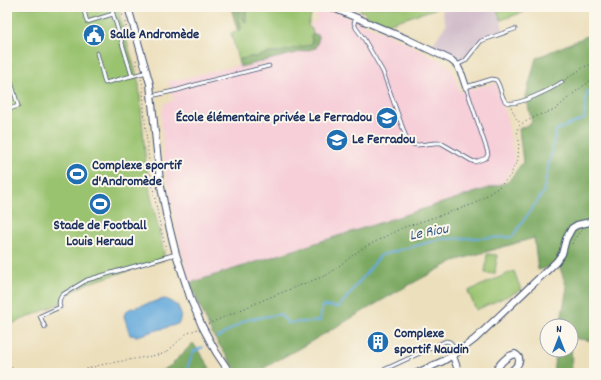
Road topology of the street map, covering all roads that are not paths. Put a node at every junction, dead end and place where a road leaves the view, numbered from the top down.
1 (83, 7) edge
2 (111, 7) edge
3 (128, 7) edge
4 (331, 7) edge
5 (114, 14) junction
6 (356, 18) junction
7 (514, 29) dead end
8 (96, 53) dead end
9 (457, 65) junction
10 (269, 66) dead end
11 (7, 67) edge
12 (147, 72) junction
13 (132, 76) junction
14 (562, 82) road end
15 (466, 87) junction
16 (151, 96) junction
17 (7, 110) edge
18 (594, 221) edge
19 (176, 254) junction
20 (45, 327) dead end
21 (456, 354) junction
22 (230, 373) edge
23 (377, 373) edge
24 (417, 373) edge
25 (459, 373) edge
26 (495, 373) edge
27 (509, 373) edge

1 - 5 lane
2 - 5 lane
3 - 12 street
4 - 6 street
5 - 13 lane
6 - 9 street
6 - 15 lane
7 - 9 lane
8 - 13 lane
9 - 15 street
10 - 16 lane
11 - 17 lane
12 - 13 lane
12 - 16 street
14 - 15 lane
16 - 19 street
18 - 21 street
19 - 20 lane
19 - 22 street
21 - 23 lane
21 - 24 street
21 - 25 street
26 - 27 street

